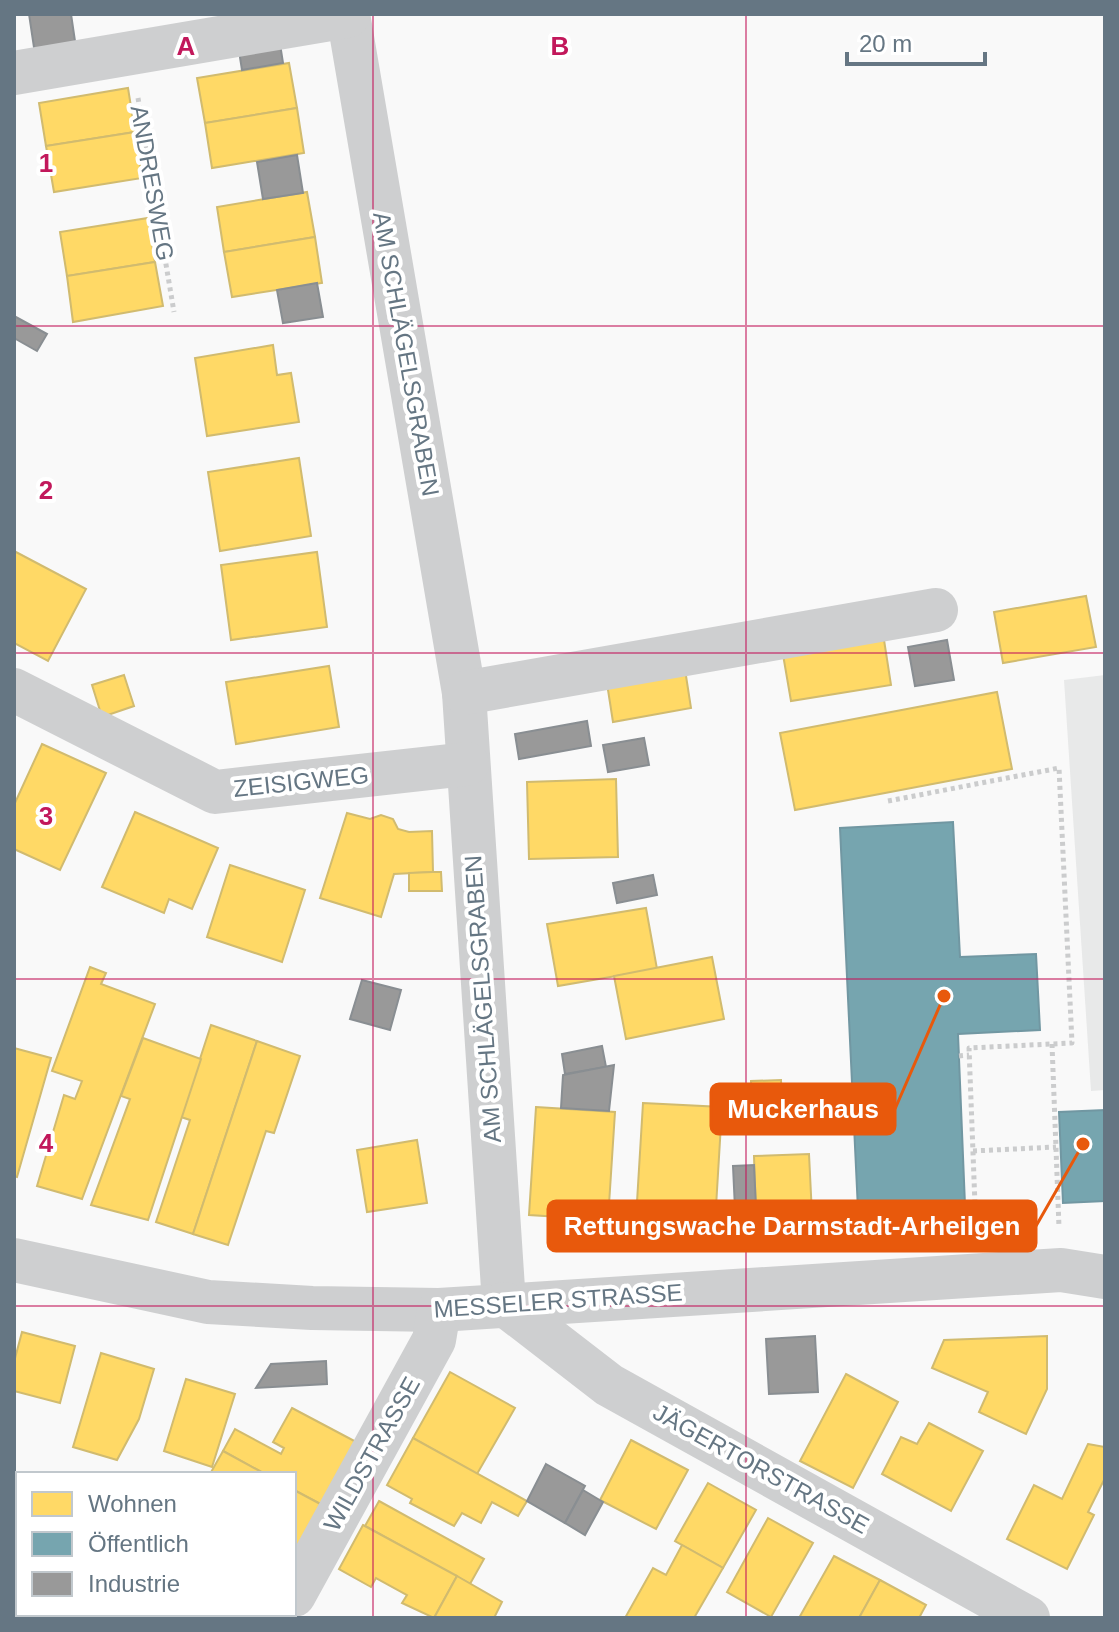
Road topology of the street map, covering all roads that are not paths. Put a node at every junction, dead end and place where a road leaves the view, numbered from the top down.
1 (348, 15) edge
2 (14, 73) edge
3 (936, 610) dead end
4 (14, 690) edge
5 (464, 693) junction
6 (467, 764) junction
7 (14, 1260) edge
8 (1105, 1277) edge
9 (504, 1304) junction
10 (439, 1310) junction
11 (296, 1591) edge
12 (1028, 1618) edge

1 - 2 street
1 - 5 street, AM SCHLÄGELSGRABEN
3 - 5 street
4 - 6 street, ZEISIGWEG
5 - 6 street, AM SCHLÄGELSGRABEN
6 - 9 street, AM SCHLÄGELSGRABEN
7 - 10 street, MESSELER STRASSE
8 - 9 street, MESSELER STRASSE
9 - 10 street, MESSELER STRASSE
9 - 12 street, JÄGERTORSTRASSE
10 - 11 street, WILDSTRASSE

